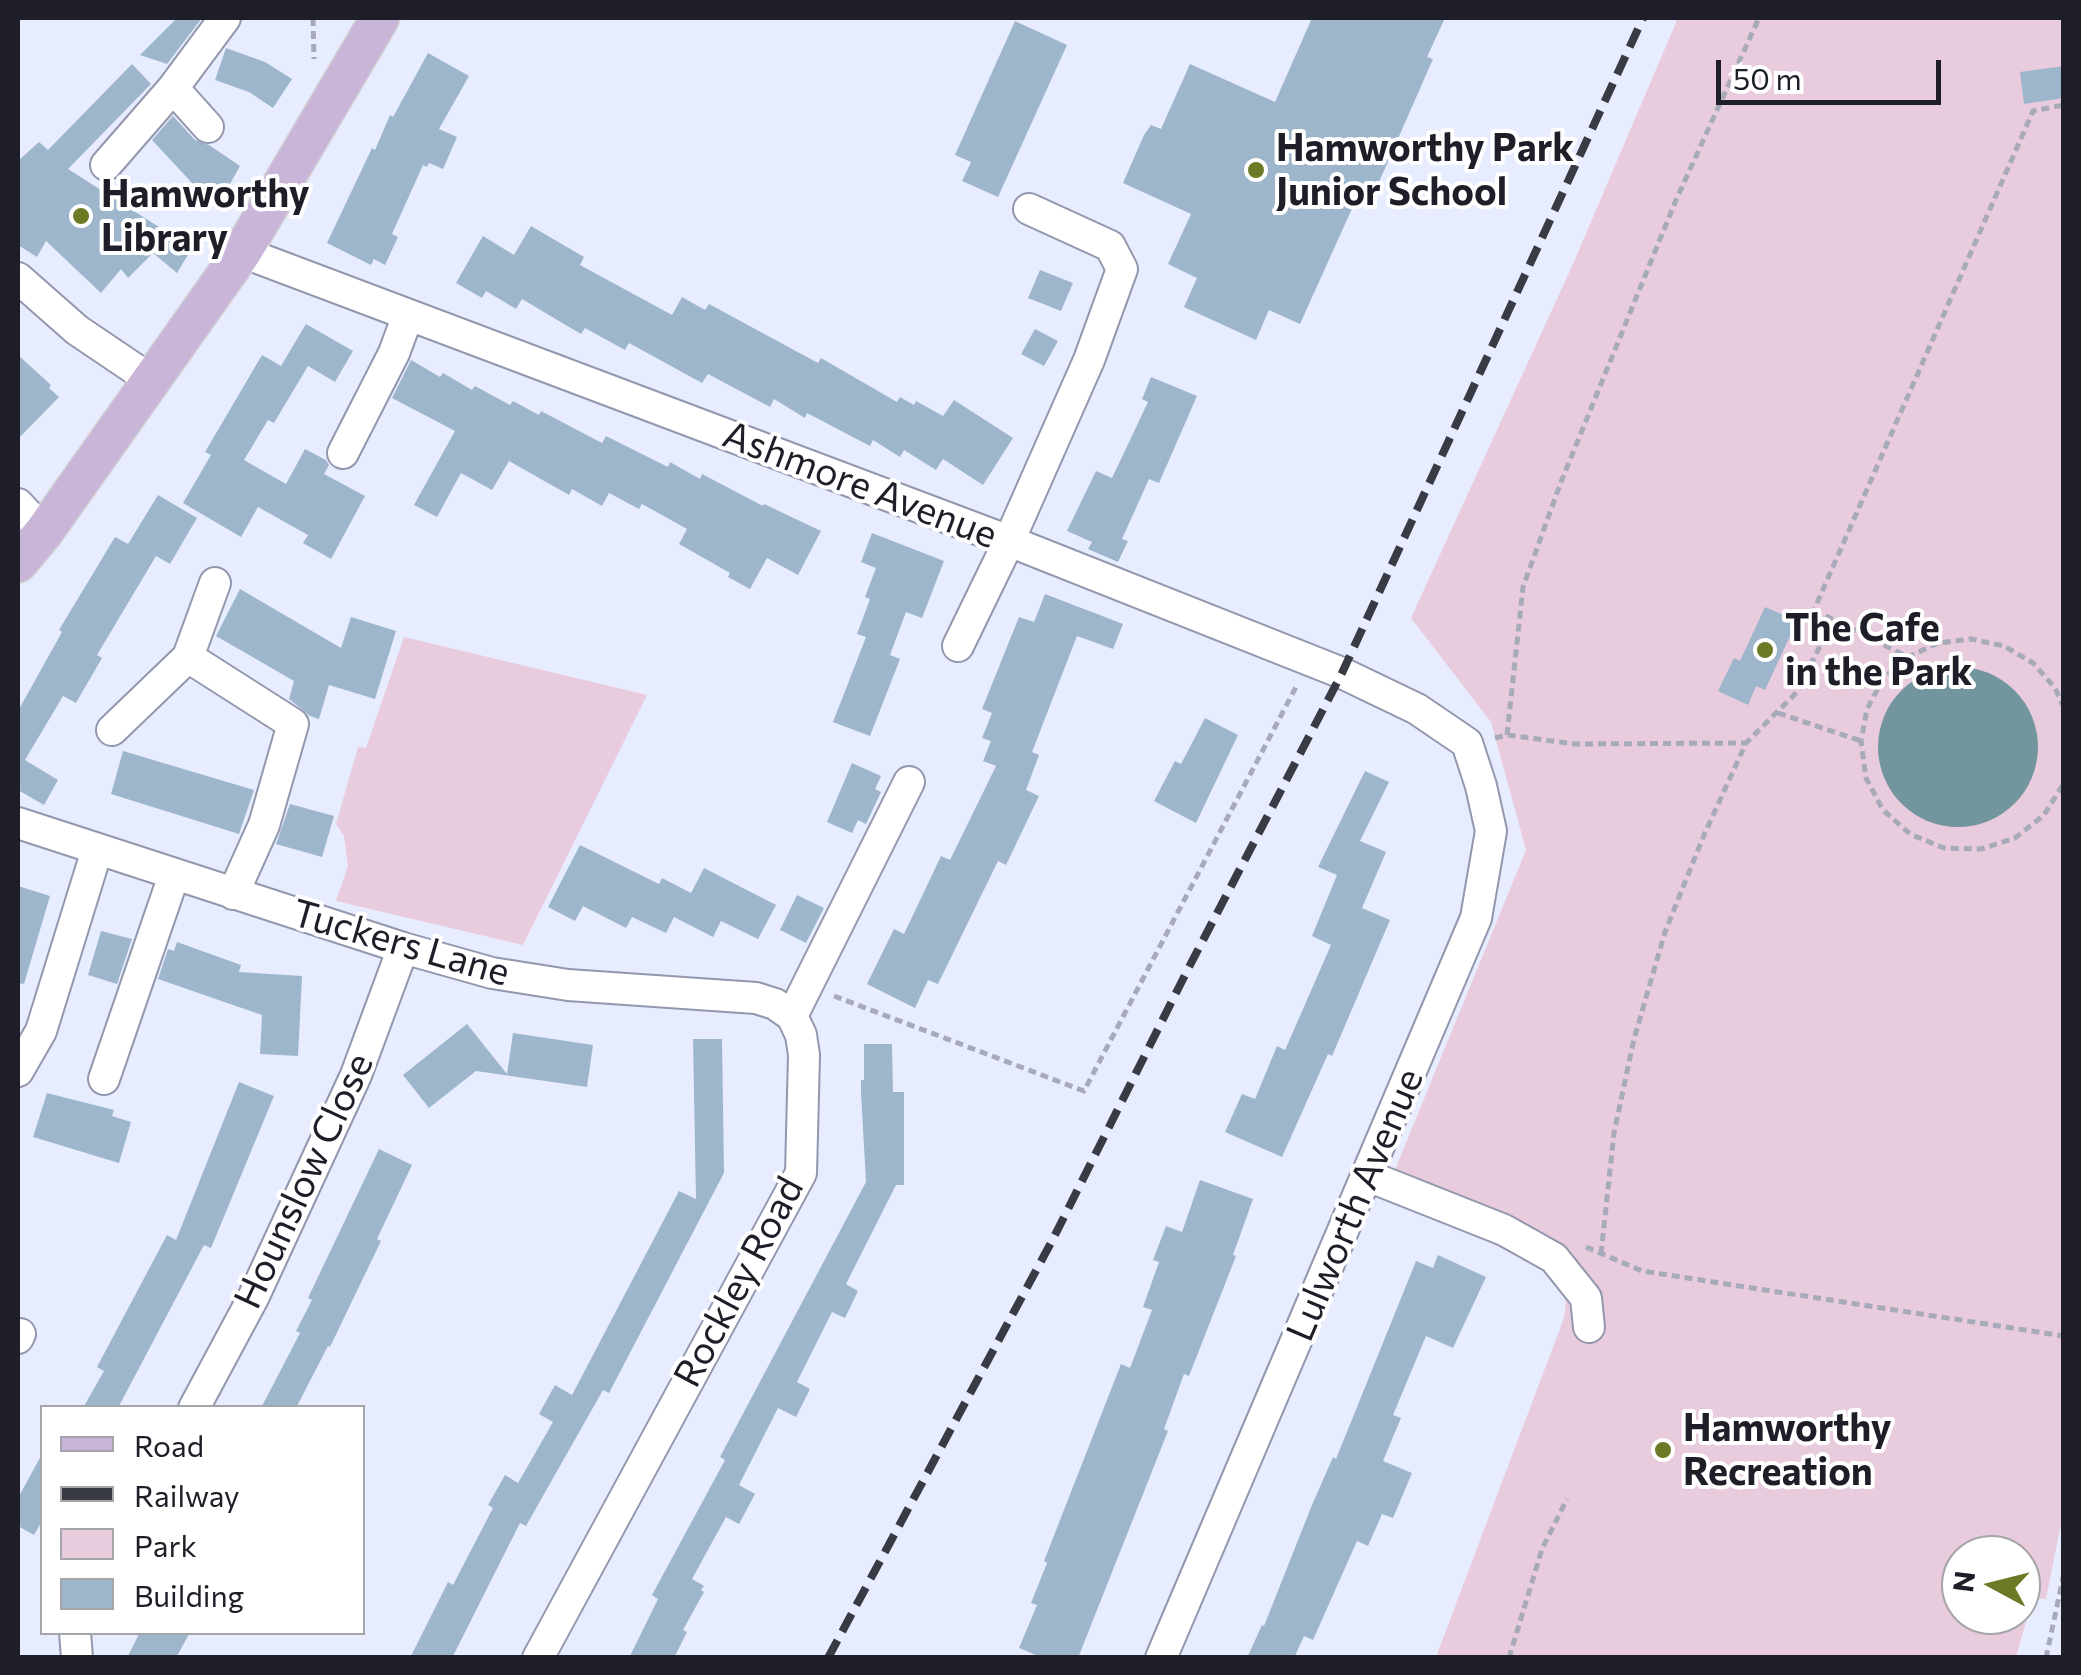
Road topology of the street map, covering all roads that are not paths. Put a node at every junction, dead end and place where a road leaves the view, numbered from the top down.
1 (225, 18) edge
2 (380, 18) edge
3 (174, 88) junction
4 (208, 127) dead end
5 (106, 165) dead end
6 (1028, 210) dead end
7 (242, 252) junction
8 (18, 278) edge
9 (408, 315) junction
10 (151, 380) junction
11 (343, 453) dead end
12 (18, 504) edge
13 (44, 532) junction
14 (1009, 541) junction
15 (18, 563) edge
16 (214, 584) dead end
17 (958, 646) dead end
18 (188, 657) junction
19 (112, 730) dead end
20 (1467, 743) joint
21 (910, 782) dead end
22 (18, 823) edge
23 (97, 850) junction
24 (174, 875) junction
25 (232, 894) junction
26 (403, 948) junction
27 (792, 1016) junction
28 (18, 1070) edge
29 (104, 1079) dead end
30 (1368, 1176) junction
31 (1589, 1327) dead end
32 (196, 1405) edge
33 (538, 1658) edge
34 (1161, 1658) edge

1 - 3 street
2 - 7 main road
3 - 4 street
3 - 5 street
6 - 14 street
7 - 9 street, Ashmore Avenue
7 - 10 main road
8 - 10 street
9 - 11 street
9 - 14 street, Ashmore Avenue
10 - 13 main road
12 - 13 street
13 - 15 main road
14 - 17 street
14 - 20 street, Ashmore Avenue
16 - 18 street
18 - 19 street
18 - 25 street
20 - 30 street, Lulworth Avenue
21 - 27 street
22 - 23 street, Tuckers Lane
23 - 24 street, Tuckers Lane
23 - 28 street
24 - 25 street, Tuckers Lane
24 - 29 street
25 - 26 street, Tuckers Lane
26 - 27 street, Tuckers Lane
26 - 32 street, Hounslow Close
27 - 33 street, Rockley Road
30 - 31 street
30 - 34 street, Lulworth Avenue

